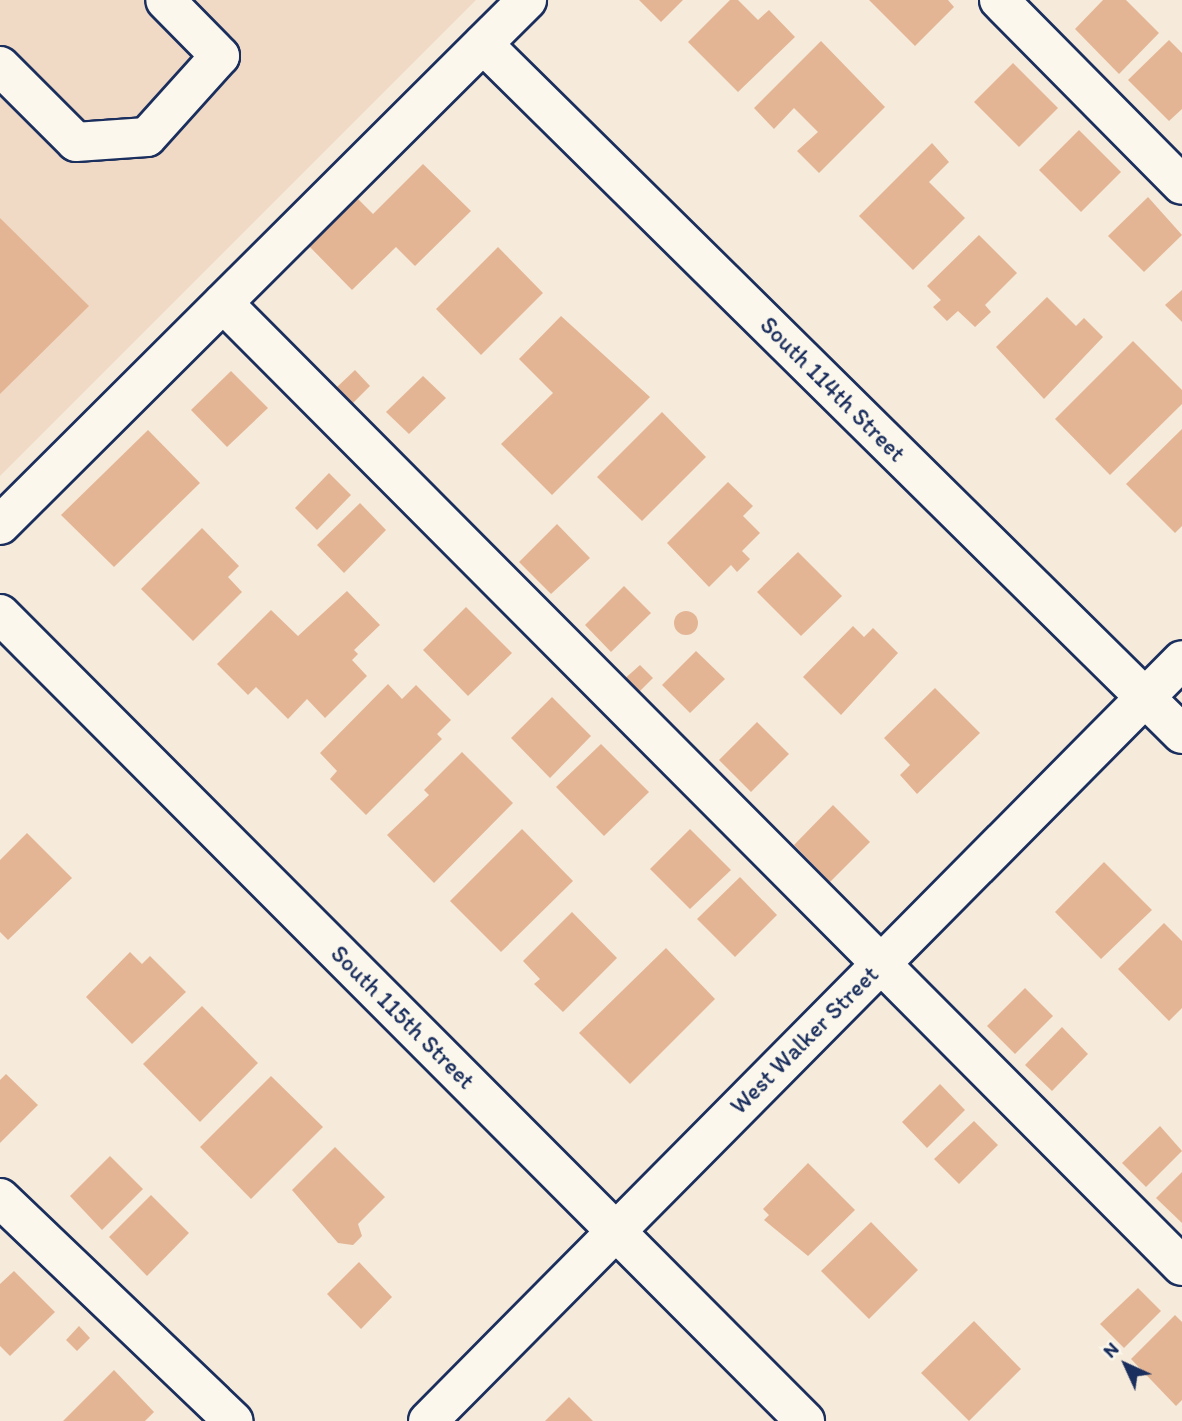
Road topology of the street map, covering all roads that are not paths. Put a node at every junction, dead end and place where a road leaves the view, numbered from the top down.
1 (165, 0) edge
2 (527, 0) edge
3 (999, 0) edge
4 (483, 44) junction
5 (0, 66) edge
6 (1182, 185) edge
7 (223, 303) junction
8 (0, 525) edge
9 (0, 614) edge
10 (1182, 660) edge
11 (1145, 697) junction
12 (1182, 734) edge
13 (882, 962) junction
14 (0, 1198) edge
15 (615, 1229) junction
16 (1182, 1266) edge
17 (233, 1421) edge
18 (428, 1421) edge
19 (804, 1421) edge

1 - 5 street
2 - 4 street
3 - 6 street
4 - 7 street
4 - 11 street, South 114th Street
7 - 8 street
7 - 13 street
9 - 15 street, South 115th Street
10 - 11 street, West Walker Street
11 - 12 street, South 114th Street
11 - 13 street, West Walker Street
13 - 15 street, West Walker Street
13 - 16 street
14 - 17 street
15 - 18 street, West Walker Street
15 - 19 street, South 115th Street

